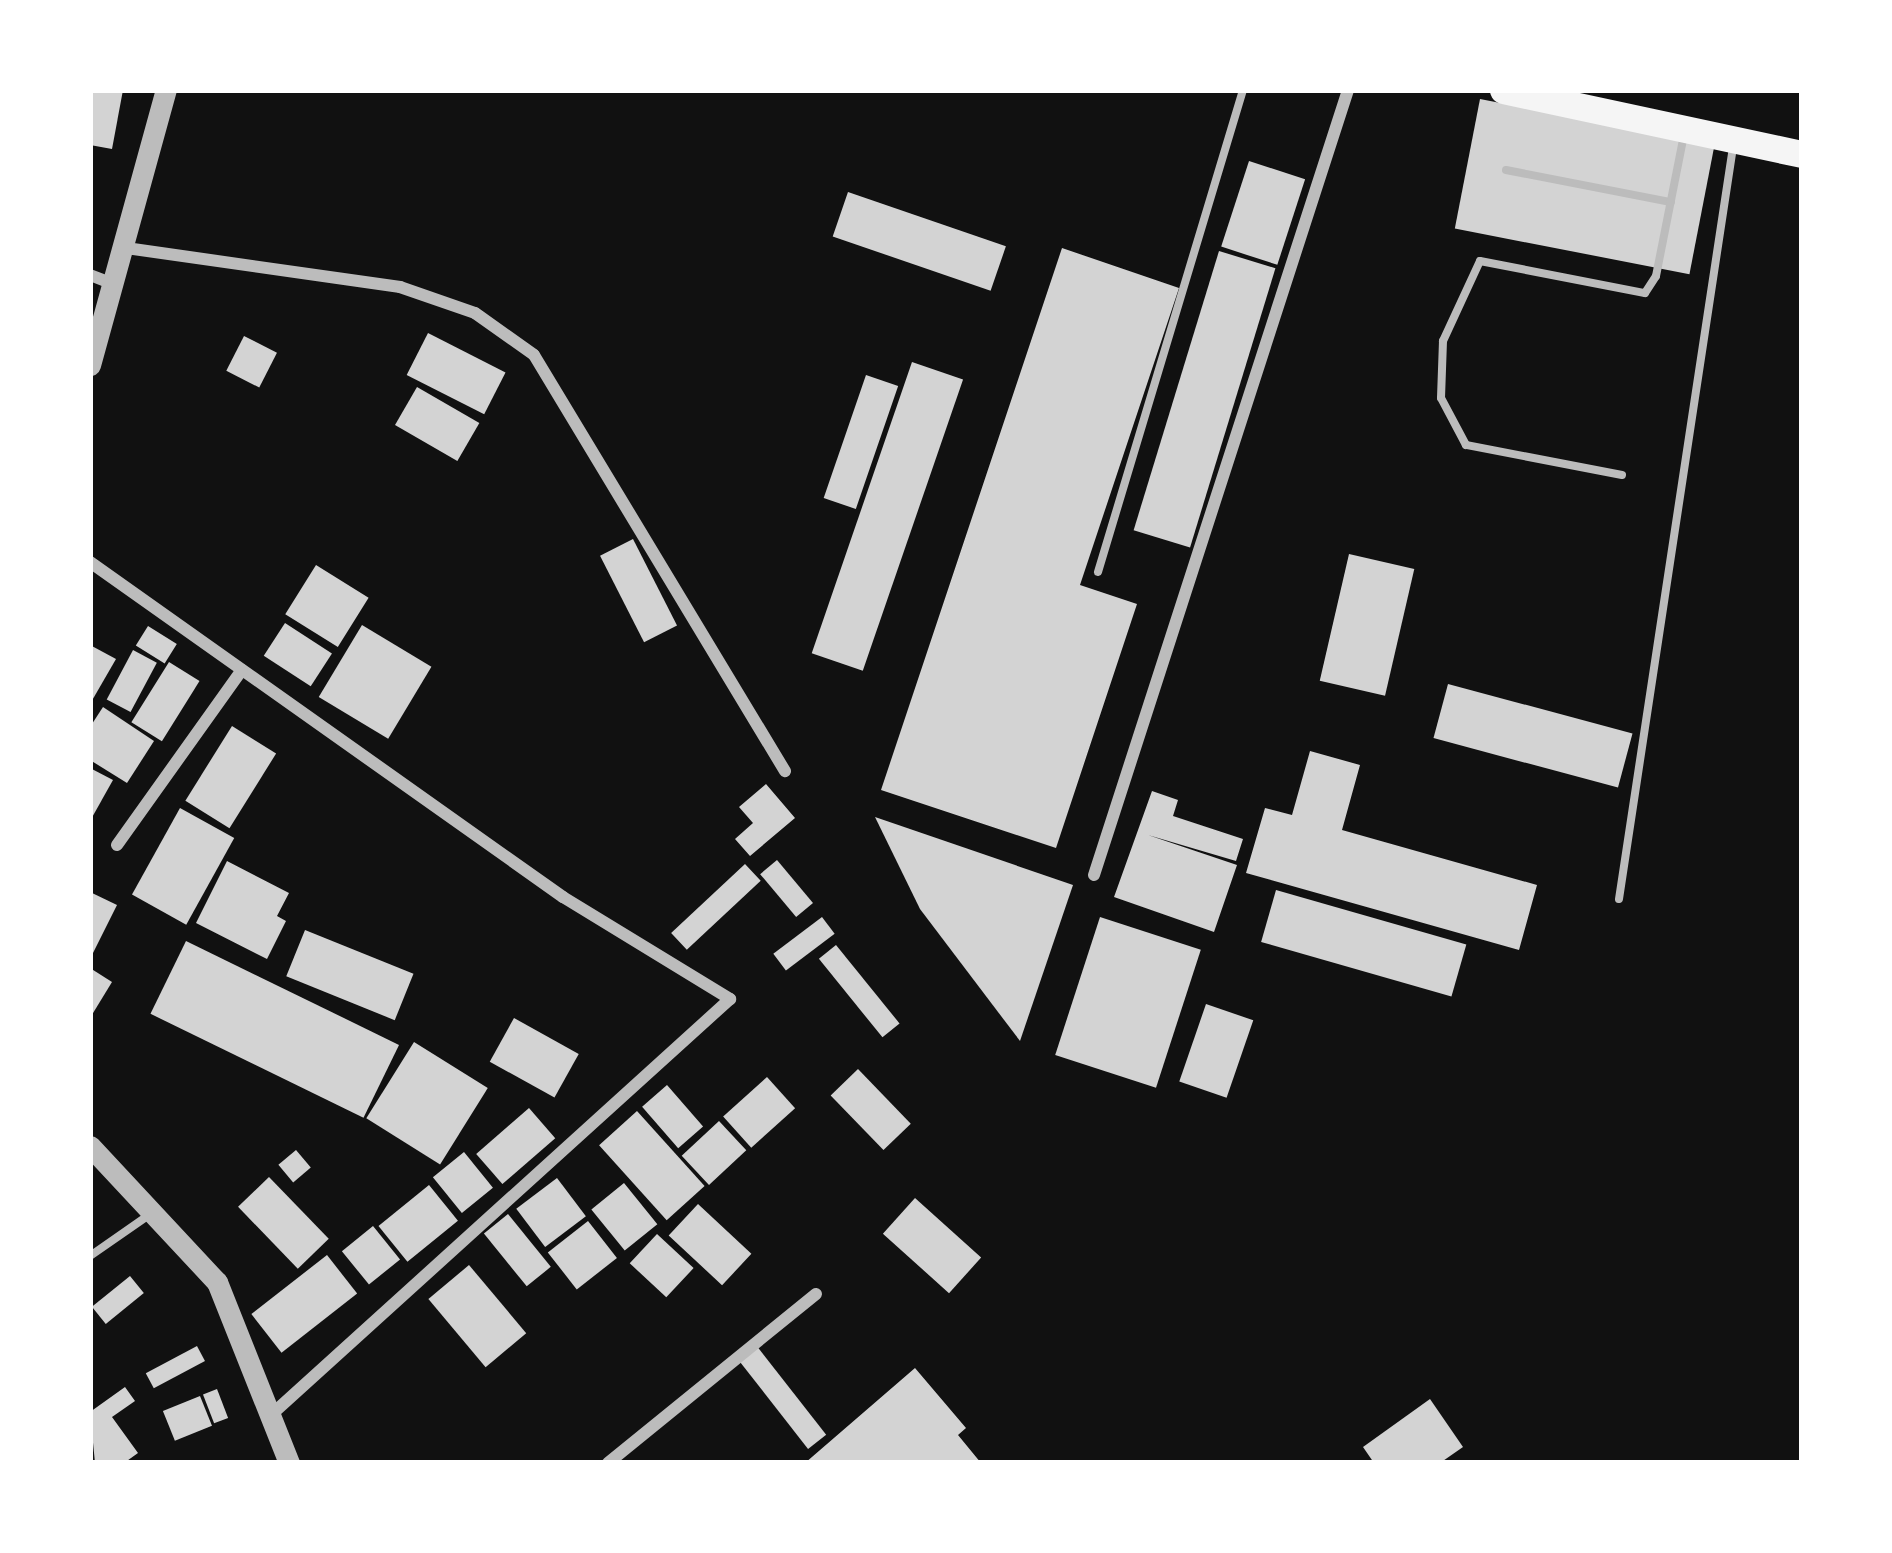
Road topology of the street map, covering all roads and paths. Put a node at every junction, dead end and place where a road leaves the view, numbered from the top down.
1 (166, 90) edge
2 (1243, 90) edge
3 (1348, 90) edge
4 (1503, 90) edge
5 (1685, 127) junction
6 (1735, 137) junction
7 (1802, 154) edge
8 (1506, 170) dead end
9 (1671, 202) junction
10 (126, 248) junction
11 (90, 275) edge
12 (116, 284) junction
13 (90, 365) edge
14 (1622, 475) dead end
15 (90, 562) edge
16 (1099, 572) dead end
17 (242, 670) junction
18 (785, 771) dead end
19 (117, 845) dead end
20 (1094, 875) dead end
21 (1619, 899) dead end
22 (90, 1146) edge
23 (155, 1210) junction
24 (90, 1256) edge
25 (816, 1294) dead end
26 (270, 1416) junction
27 (289, 1463) edge
28 (608, 1463) edge

1 - 10 street
2 - 16 lane
3 - 20 street
4 - 5 highway
5 - 6 highway
5 - 9 lane
6 - 7 highway
6 - 21 lane
8 - 9 lane
9 - 14 lane
10 - 12 street
10 - 18 street
11 - 12 street
12 - 13 street
15 - 17 street
17 - 19 street
17 - 26 street
22 - 23 street
23 - 24 lane
23 - 26 street
25 - 28 street
26 - 27 street

